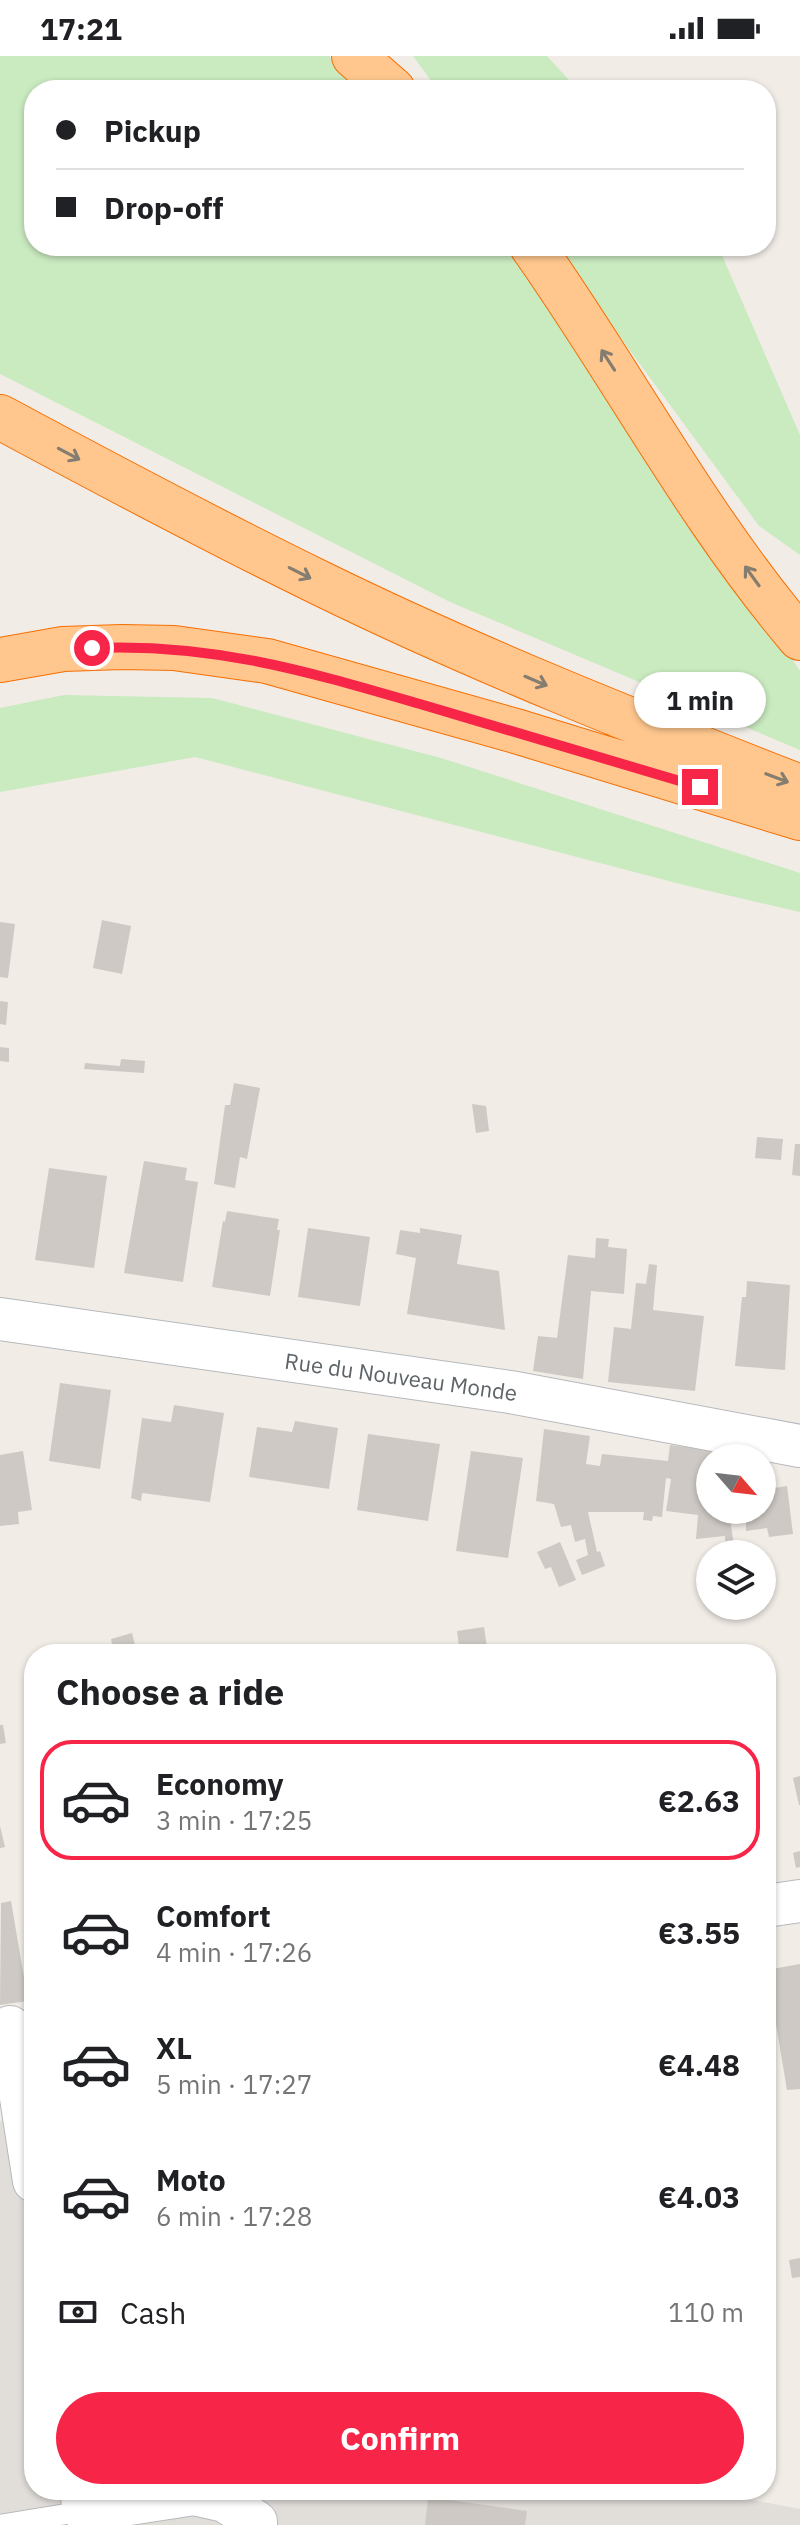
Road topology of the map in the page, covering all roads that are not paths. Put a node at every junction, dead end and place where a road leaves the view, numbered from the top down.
1 (354, 56) edge
2 (382, 80) edge
3 (539, 256) edge
4 (0, 417) edge
5 (800, 638) edge
6 (0, 660) edge
7 (800, 787) edge
8 (800, 818) edge
9 (0, 1319) edge
10 (800, 1446) edge
11 (800, 1901) edge
12 (776, 1905) edge
13 (15, 2026) edge
14 (24, 2099) edge
15 (221, 2500) edge
16 (82, 2501) edge
17 (0, 2525) edge
18 (256, 2525) edge

1 - 2 highway
5 -> 3 highway
4 -> 7 highway
6 - 8 highway
9 - 10 street, Rue du Nouveau Monde
11 - 12 street
13 - 14 street
15 - 18 street
16 - 17 lane

